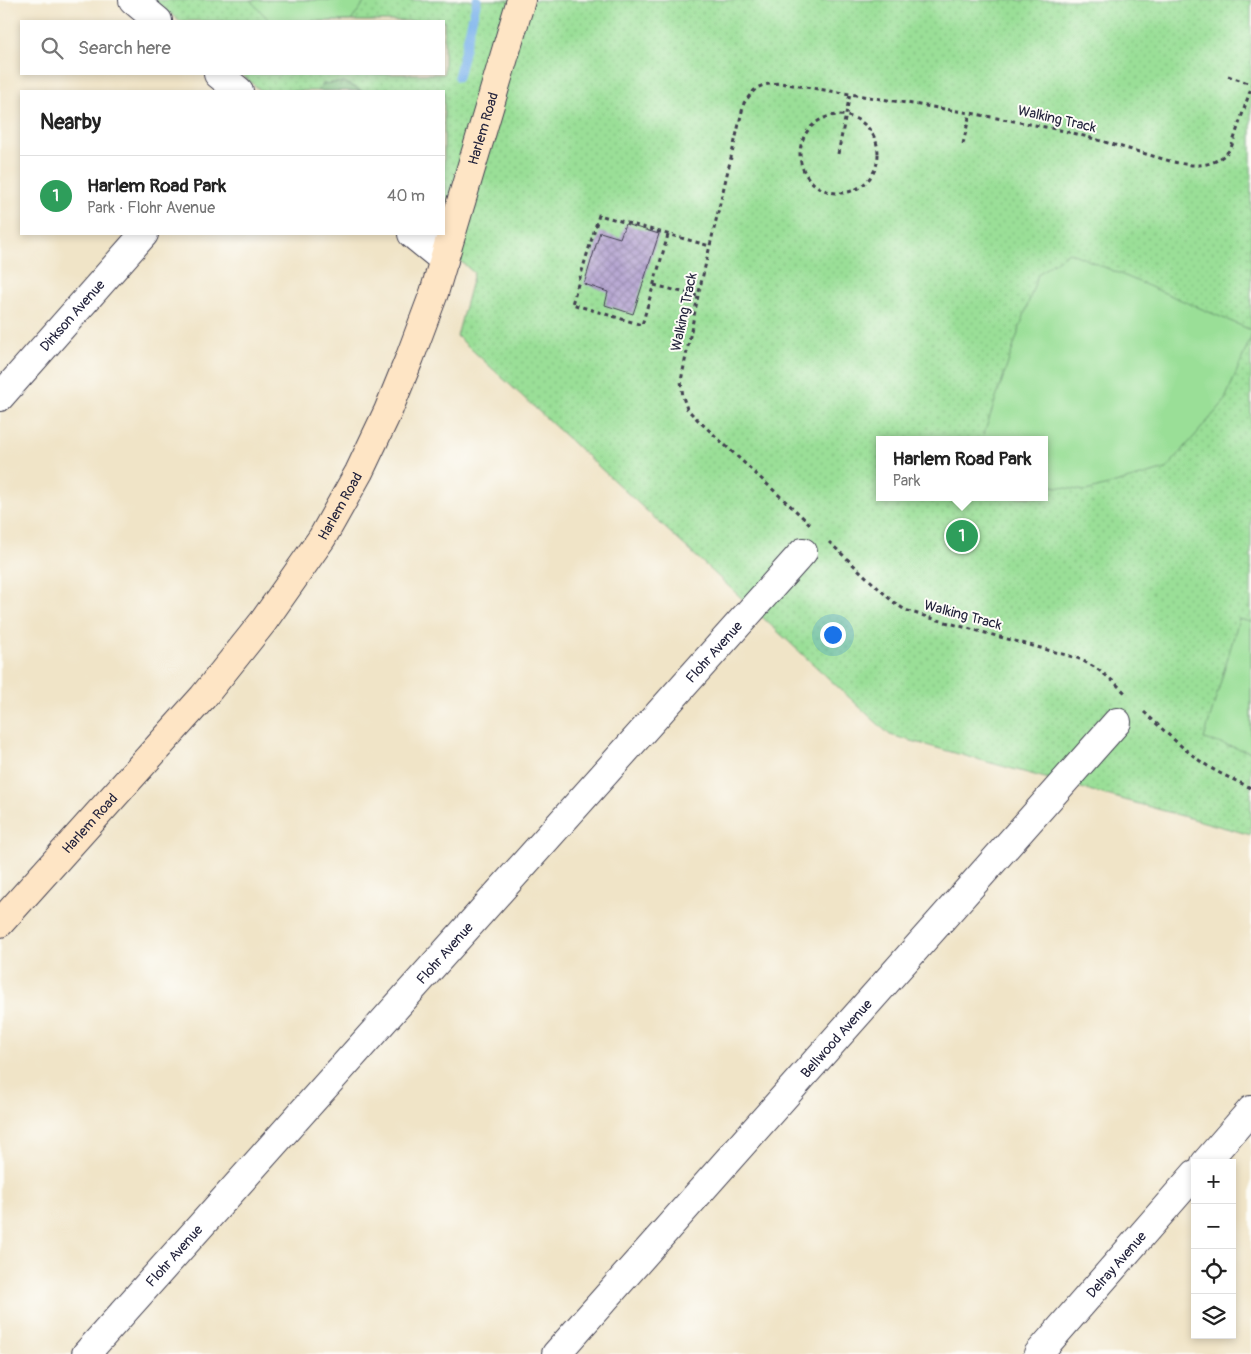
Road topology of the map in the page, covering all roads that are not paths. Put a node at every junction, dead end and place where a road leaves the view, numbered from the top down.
1 (133, 0) edge
2 (521, 0) edge
3 (157, 20) edge
4 (219, 75) edge
5 (238, 90) edge
6 (143, 235) edge
7 (413, 235) edge
8 (444, 260) junction
9 (0, 397) edge
10 (803, 552) dead end
11 (1117, 722) dead end
12 (0, 923) edge
13 (1251, 1110) edge
14 (1208, 1159) edge
15 (1191, 1179) edge
16 (86, 1354) edge
17 (556, 1354) edge
18 (1038, 1354) edge

1 - 3 street
2 - 8 main road, Harlem Road
4 - 5 street
6 - 9 street, Dirkson Avenue
7 - 8 street
8 - 12 main road, Harlem Road
10 - 16 street, Flohr Avenue
11 - 17 street, Bellwood Avenue
13 - 14 street
15 - 18 street, Delray Avenue

